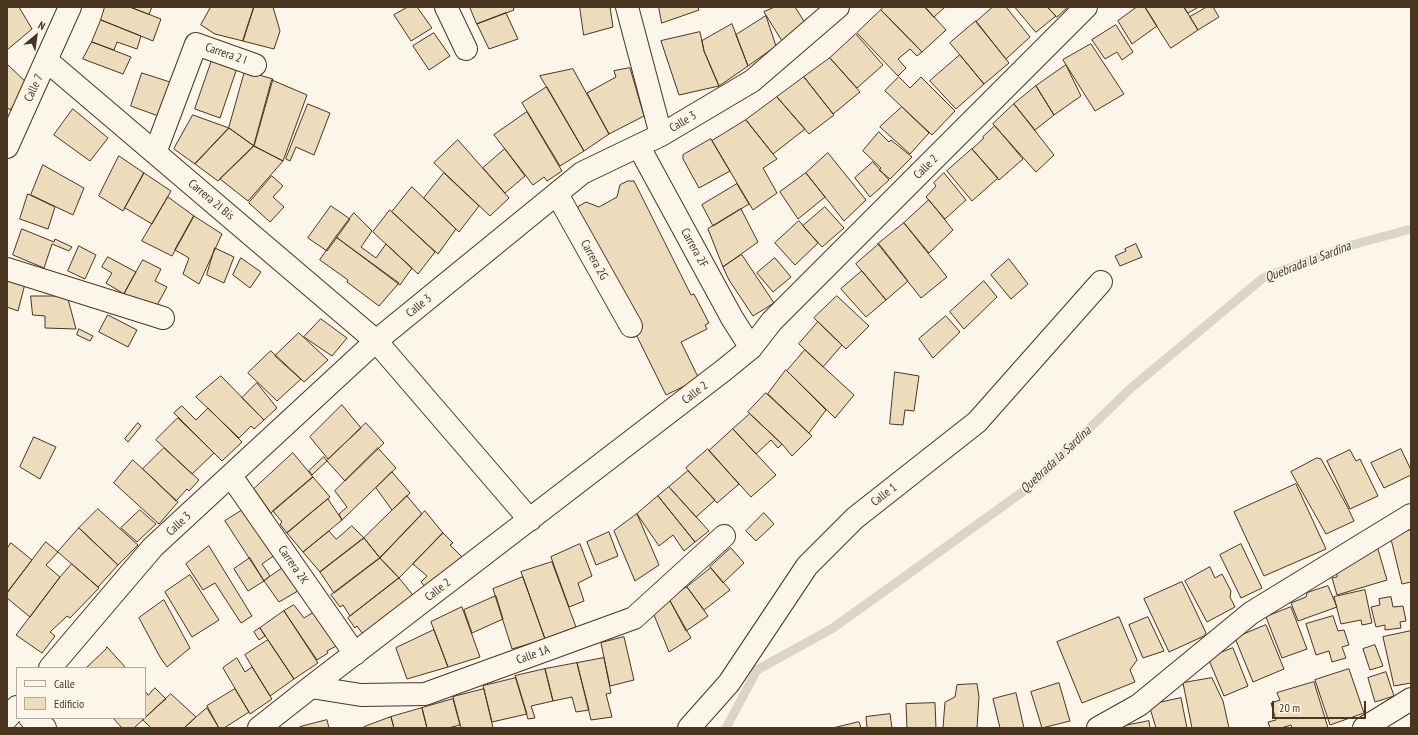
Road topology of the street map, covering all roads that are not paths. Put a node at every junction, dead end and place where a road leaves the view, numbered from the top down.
1 (446, 7) edge
2 (627, 7) edge
3 (838, 7) edge
4 (1086, 7) edge
5 (67, 9) edge
6 (816, 15) edge
7 (466, 49) dead end
8 (46, 60) junction
9 (255, 64) dead end
10 (662, 135) junction
11 (7, 147) edge
12 (639, 147) junction
13 (155, 153) junction
14 (557, 194) junction
15 (7, 269) edge
16 (1101, 282) dead end
17 (163, 318) dead end
18 (631, 326) dead end
19 (376, 341) junction
20 (751, 348) junction
21 (230, 476) junction
22 (1411, 515) edge
23 (530, 520) junction
24 (724, 536) dead end
25 (355, 654) junction
26 (51, 667) edge
27 (311, 687) junction
28 (1411, 699) edge
29 (30, 719) edge
30 (45, 728) edge
31 (260, 728) edge
32 (689, 728) edge
33 (1098, 728) edge
34 (1364, 728) edge

1 - 7 street
2 - 10 street
3 - 6 street, Calle 3
4 - 20 street, Calle 2
5 - 8 street, Calle 7
6 - 10 street, Calle 3
8 - 11 street, Calle 7
8 - 13 street, Carrera 2I Bis
9 - 13 street, Carrera 2 I
10 - 12 street, Calle 3
12 - 14 street, Calle 3
12 - 20 street, Carrera 2F
13 - 19 street, Carrera 2I Bis
14 - 18 street, Carrera 2G
14 - 19 street, Calle 3
15 - 17 street
16 - 32 street, Calle 1
19 - 21 street, Calle 3
19 - 23 street, Carrera 2I Bis
20 - 23 street, Calle 2
21 - 25 street, Carrera 2K
21 - 26 street, Calle 3
22 - 33 street
23 - 25 street, Calle 2
24 - 27 street, Calle 1A
25 - 27 street, Calle 2
27 - 31 street, Calle 2
28 - 34 street
29 - 30 street

